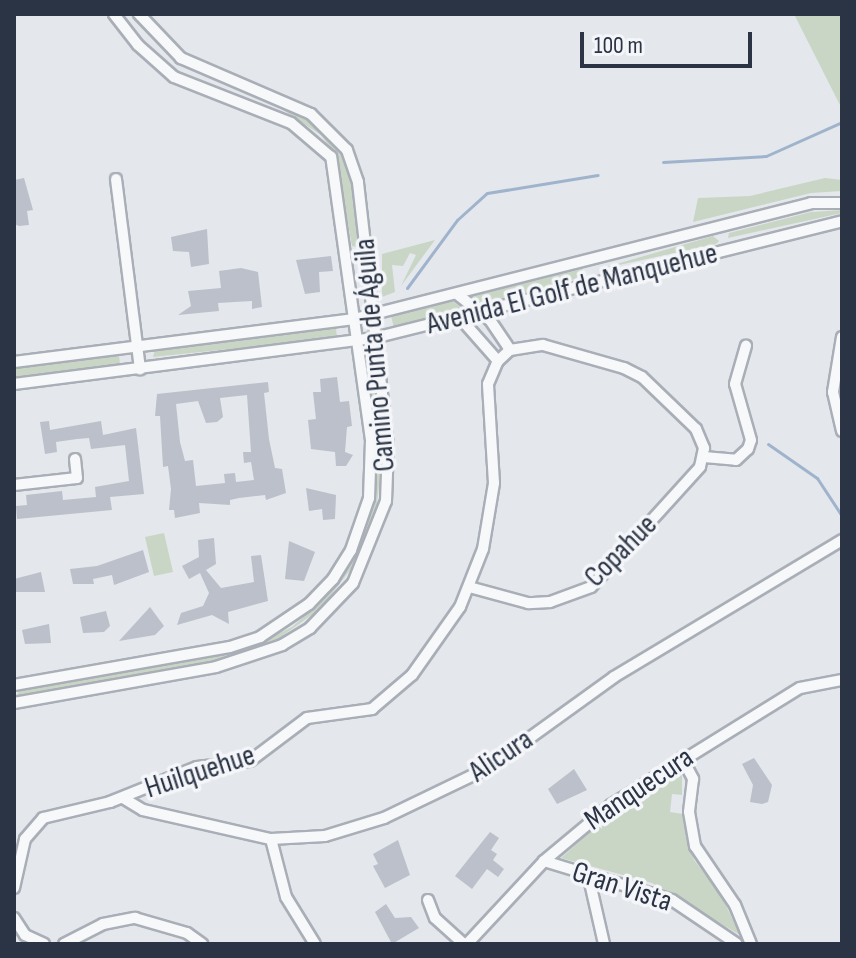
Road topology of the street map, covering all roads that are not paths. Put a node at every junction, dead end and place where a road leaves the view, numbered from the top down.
1 (114, 14) edge
2 (139, 14) edge
3 (116, 179) dead end
4 (842, 203) edge
5 (842, 221) edge
6 (720, 228) junction
7 (723, 250) junction
8 (589, 261) junction
9 (595, 280) junction
10 (457, 294) junction
11 (483, 314) junction
12 (372, 316) junction
13 (354, 319) junction
14 (461, 319) junction
15 (842, 337) edge
16 (374, 338) junction
17 (358, 341) junction
18 (746, 346) dead end
19 (137, 347) junction
20 (510, 350) junction
21 (498, 361) junction
22 (14, 362) edge
23 (140, 369) junction
24 (14, 384) edge
25 (842, 431) edge
26 (704, 457) junction
27 (75, 459) dead end
28 (14, 485) edge
29 (842, 540) edge
30 (469, 587) junction
31 (842, 680) edge
32 (14, 685) edge
33 (14, 703) edge
34 (682, 758) junction
35 (123, 798) junction
36 (271, 839) junction
37 (544, 861) junction
38 (588, 874) junction
39 (14, 888) edge
40 (428, 900) dead end
41 (14, 918) edge
42 (44, 944) edge
43 (64, 944) edge
44 (202, 944) edge
45 (315, 944) edge
46 (465, 944) edge
47 (604, 944) edge
48 (737, 944) edge
49 (751, 944) edge

1 - 13 street, Camino Punta de Águila
2 - 12 street, Camino Punta de Águila
3 - 19 street
4 - 6 street, Avenida El Golf de Manquehue
5 - 7 street, Avenida El Golf de Manquehue
6 - 7 street
6 - 8 street, Avenida El Golf de Manquehue
7 - 9 street, Avenida El Golf de Manquehue
8 - 9 street
8 - 10 street, Avenida El Golf de Manquehue
9 - 11 street, Avenida El Golf de Manquehue
10 - 11 street
10 - 12 street, Avenida El Golf de Manquehue
11 - 14 street, Avenida El Golf de Manquehue
11 - 20 street
12 - 13 street, Avenida El Golf de Manquehue
12 - 16 street, Camino Punta de Águila
13 - 17 street, Camino Punta de Águila
13 - 19 street, Avenida El Golf de Manquehue
14 - 16 street, Avenida El Golf de Manquehue
14 - 21 street
15 - 25 street
16 - 17 street, Avenida El Golf de Manquehue
16 - 33 street, Camino Punta de Águila
17 - 23 street, Avenida El Golf de Manquehue
17 - 32 street, Camino Punta de Águila
18 - 26 street
19 - 22 street, Avenida El Golf de Manquehue
19 - 23 street
20 - 21 street
20 - 26 street
21 - 30 street, Huilquehue
23 - 24 street, Avenida El Golf de Manquehue
26 - 30 street, Copahue
27 - 28 street
29 - 36 street, Alicura
30 - 35 street, Huilquehue
31 - 34 street, Manquecura
34 - 37 street, Manquecura
34 - 49 street, Gran Vista
35 - 36 street, Alicura
35 - 39 street, Huilquehue
36 - 45 street
37 - 38 street, Gran Vista
37 - 46 street, Manquecura
38 - 47 street
38 - 48 street, Gran Vista
40 - 46 street
41 - 42 street
43 - 44 street

